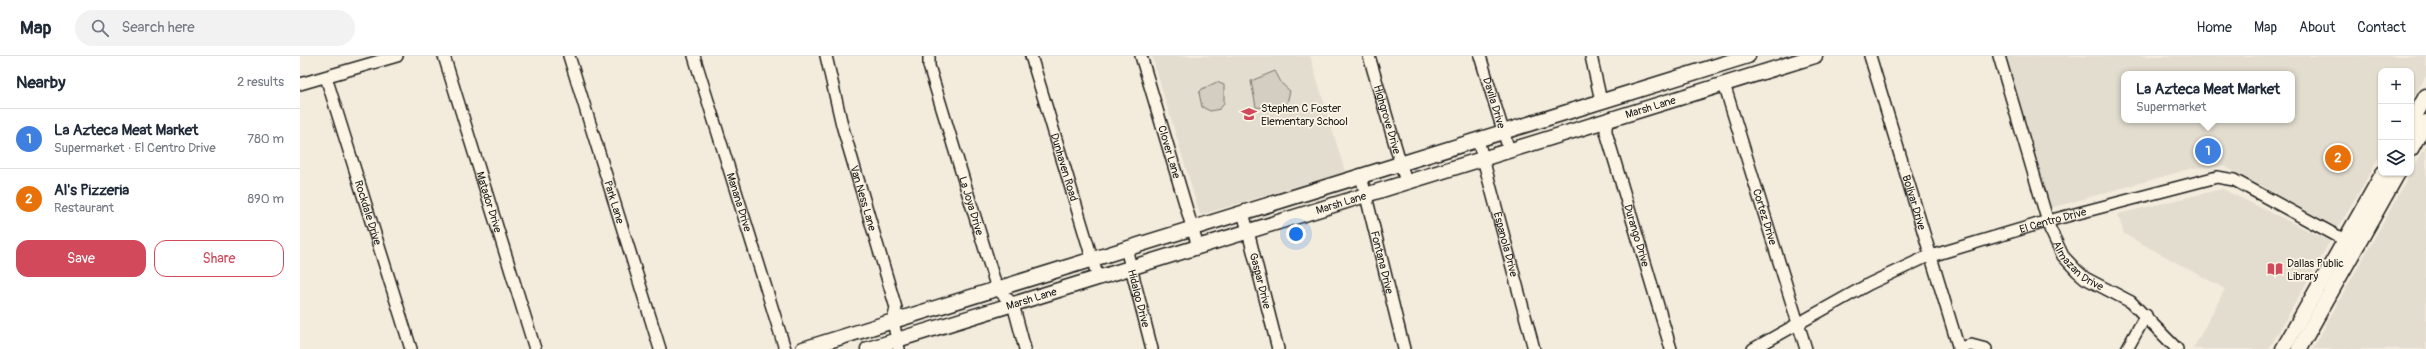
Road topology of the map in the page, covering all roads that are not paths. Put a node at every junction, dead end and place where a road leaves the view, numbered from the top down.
1 (397, 56) edge
2 (444, 56) edge
3 (569, 56) edge
4 (694, 56) edge
5 (826, 56) edge
6 (929, 56) edge
7 (1031, 56) edge
8 (1141, 56) edge
9 (1369, 56) edge
10 (1480, 56) edge
11 (1591, 56) edge
12 (1748, 56) edge
13 (1815, 56) edge
14 (1870, 56) edge
15 (1999, 56) edge
16 (1717, 60) edge
17 (326, 77) junction
18 (300, 84) edge
19 (1724, 84) junction
20 (2426, 96) edge
21 (1601, 101) junction
22 (2414, 118) edge
23 (1606, 120) junction
24 (2426, 122) edge
25 (1503, 132) junction
26 (1478, 140) junction
27 (2414, 144) edge
28 (1509, 150) junction
29 (1483, 158) junction
30 (1401, 163) junction
31 (1361, 176) junction
32 (2381, 176) edge
33 (2396, 176) edge
34 (1406, 182) junction
35 (1366, 195) junction
36 (1243, 212) junction
37 (2048, 221) junction
38 (1192, 228) junction
39 (1249, 231) junction
40 (2345, 240) junction
41 (1198, 247) junction
42 (2358, 247) junction
43 (1126, 248) junction
44 (1930, 256) junction
45 (1092, 259) junction
46 (1132, 267) junction
47 (1098, 278) junction
48 (997, 289) junction
49 (1013, 304) junction
50 (2146, 315) junction
51 (893, 321) junction
52 (1799, 324) junction
53 (898, 344) edge
54 (1958, 348) edge
55 (411, 349) edge
56 (535, 349) edge
57 (660, 349) edge
58 (785, 349) edge
59 (803, 349) edge
60 (868, 349) edge
61 (1024, 349) edge
62 (1152, 349) edge
63 (1278, 349) edge
64 (1404, 349) edge
65 (1534, 349) edge
66 (1671, 349) edge
67 (1753, 349) edge
68 (1806, 349) edge
69 (1986, 349) edge
70 (2127, 349) edge
71 (2177, 349) edge
72 (2283, 349) edge
73 (2299, 349) edge

1 - 17 street
2 - 56 street, Matador Drive
3 - 57 street, Park Lane
4 - 58 street, Manana Drive
5 - 51 street, Van Ness Lane
6 - 48 street, La Joya Drive
7 - 45 street, Dunhaven Road
8 - 38 street, Clover Lane
9 - 30 street, Highgrove Drive
10 - 25 street, Davila Drive
11 - 21 street
12 - 16 main road, Marsh Lane
13 - 19 main road, Marsh Lane
14 - 44 street, Bolivar Drive
15 - 37 street, Almazan Drive
16 - 19 main road
16 - 21 main road, Marsh Lane
17 - 18 street
17 - 55 street, Rockdale Drive
19 - 23 main road, Marsh Lane
19 - 52 street, Cortez Drive
20 - 22 main road
21 - 23 main road
21 - 25 main road, Marsh Lane
23 - 28 main road, Marsh Lane
23 - 66 street, Durango Drive
24 - 27 main road
25 - 26 main road, Marsh Lane
25 - 28 street, Davila Drive
26 - 29 street, Espanola Drive
26 - 30 main road, Marsh Lane
28 - 29 main road, Marsh Lane
29 - 34 main road, Marsh Lane
29 - 65 street, Espanola Drive
30 - 31 main road, Marsh Lane
30 - 34 street, Highgrove Drive
31 - 35 street, Fontana Drive
31 - 36 main road, Marsh Lane
32 - 40 main road
33 - 42 main road
34 - 35 main road, Marsh Lane
35 - 39 main road, Marsh Lane
35 - 64 street, Fontana Drive
36 - 38 main road, Marsh Lane
36 - 39 street, Gaspar Drive
37 - 40 street, El Centro Drive
37 - 44 street, El Centro Drive
37 - 50 street, Almazan Drive
38 - 41 street, Clover Lane
38 - 43 main road, Marsh Lane
39 - 41 main road, Marsh Lane
39 - 63 street, Gaspar Drive
40 - 42 street, El Centro Drive
40 - 72 main road
41 - 46 main road, Marsh Lane
42 - 73 main road
43 - 45 main road, Marsh Lane
43 - 46 street, Hidalgo Drive
44 - 52 street, El Centro Drive
44 - 54 street, Bolivar Drive
45 - 47 street, Dunhaven Road
45 - 48 main road, Marsh Lane
46 - 47 main road, Marsh Lane
46 - 62 street, Hidalgo Drive
47 - 49 main road, Marsh Lane
48 - 49 street, La Joya Drive
48 - 51 main road, Marsh Lane
49 - 53 main road, Marsh Lane
49 - 61 street
50 - 70 street
50 - 71 street, Almazan Drive
51 - 53 street, Van Ness Lane
51 - 59 main road, Marsh Lane
52 - 67 street, El Centro Drive
52 - 68 street, Cortez Drive
53 - 60 main road, Marsh Lane
54 - 69 street

